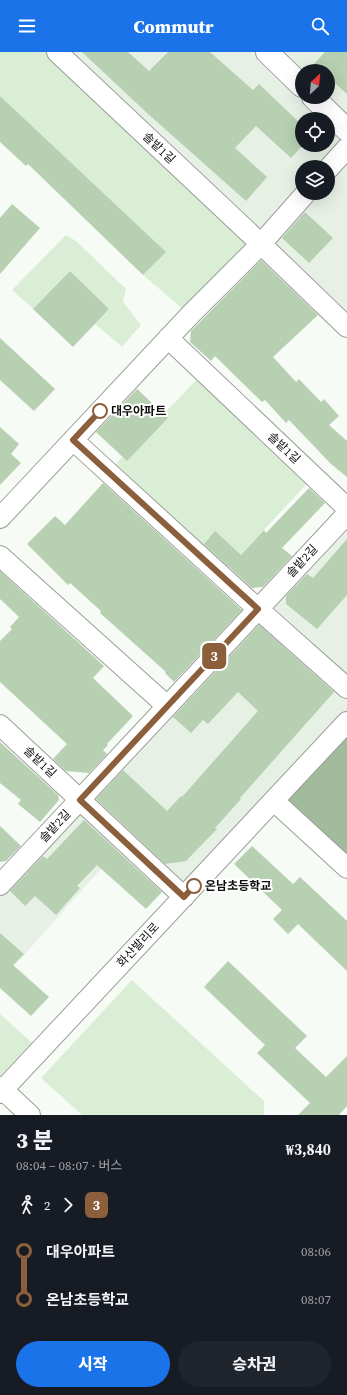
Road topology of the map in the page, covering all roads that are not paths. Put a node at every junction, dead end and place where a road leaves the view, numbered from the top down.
1 (57, 52) edge
2 (267, 52) edge
3 (295, 79) edge
4 (320, 104) edge
5 (347, 130) edge
6 (347, 148) edge
7 (335, 161) edge
8 (300, 200) edge
9 (261, 244) junction
10 (347, 327) edge
11 (168, 338) junction
12 (73, 440) junction
13 (347, 508) edge
14 (347, 514) edge
15 (0, 518) edge
16 (0, 556) edge
17 (258, 609) junction
18 (347, 688) edge
19 (167, 706) junction
20 (347, 722) edge
21 (0, 725) edge
22 (80, 800) junction
23 (274, 800) junction
24 (347, 868) edge
25 (0, 885) edge
26 (184, 897) junction
27 (1, 1090) edge
28 (30, 1115) edge

1 - 9 street, 솔밭1길
2 - 3 main road
4 - 5 main road
6 - 7 street
8 - 9 street
9 - 10 street
9 - 11 street
11 - 12 street
11 - 13 street, 솔밭1길
12 - 15 street
12 - 17 street
14 - 17 street, 솔밭2길
16 - 19 street
17 - 18 street
17 - 19 street, 솔밭2길
19 - 22 street, 솔밭2길
20 - 23 street, 화산발리로
21 - 22 street, 솔밭1길
22 - 25 street, 솔밭2길
22 - 26 street, 솔밭1길
23 - 24 street
23 - 26 street, 화산발리로
26 - 27 street, 화산발리로
27 - 28 street, 화산발리로

